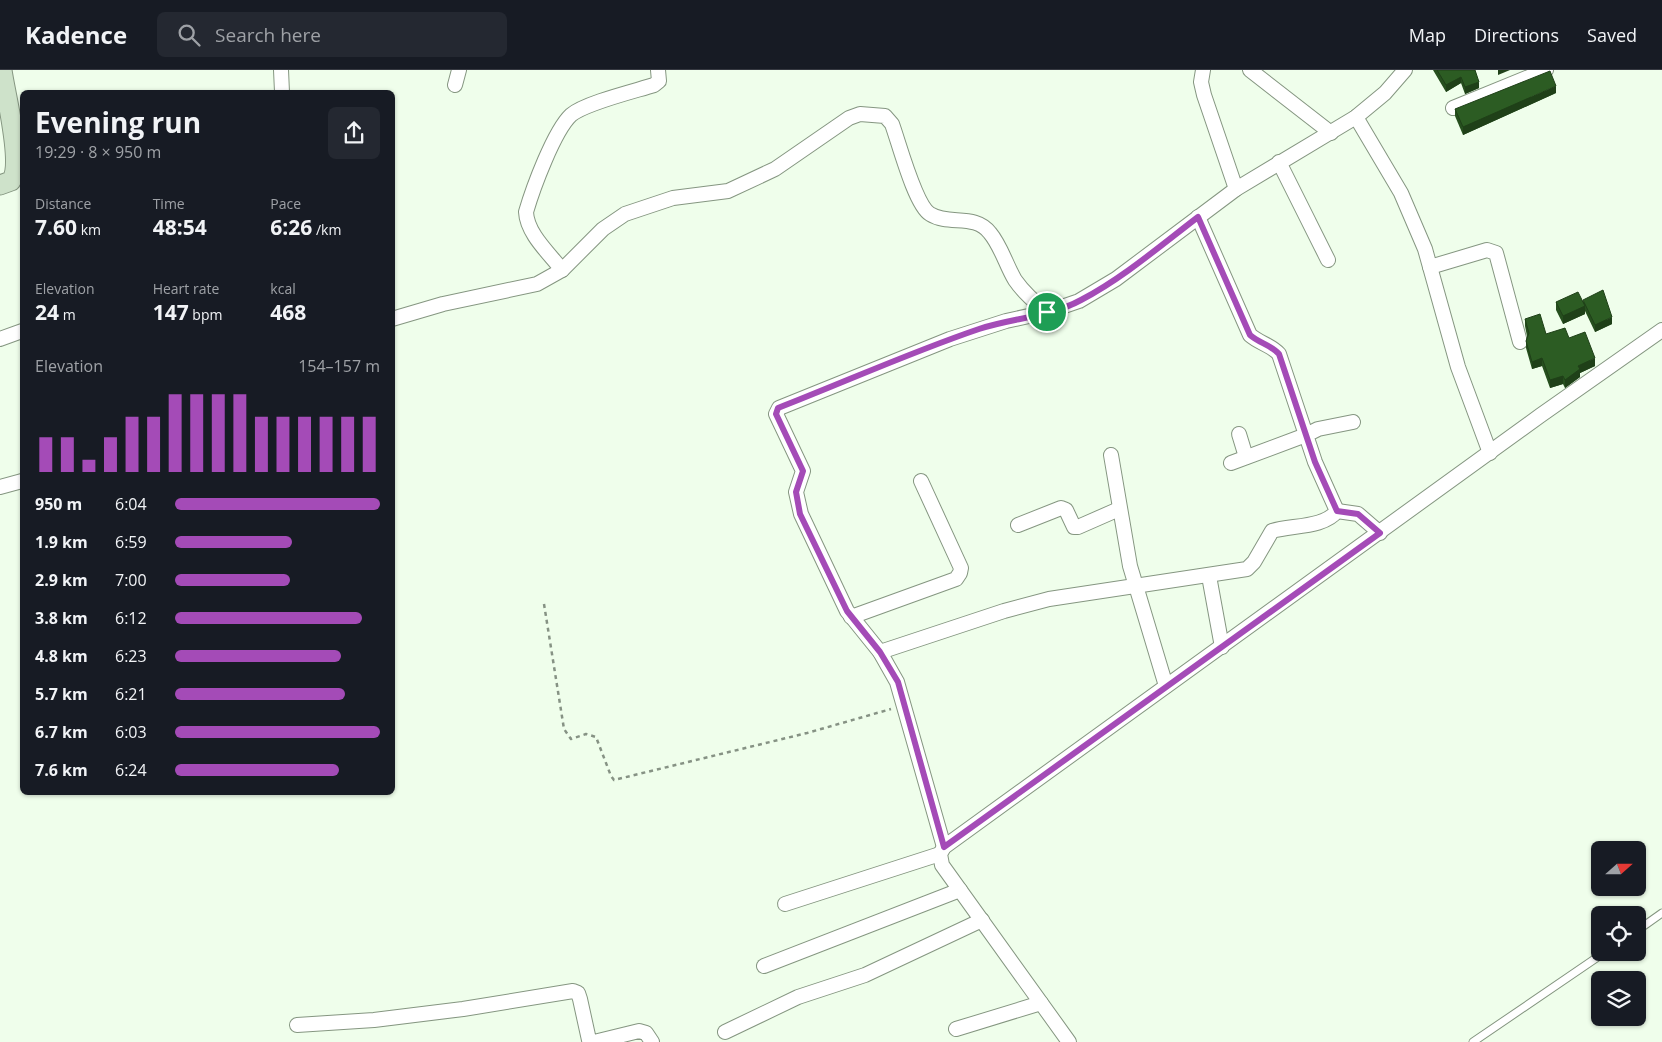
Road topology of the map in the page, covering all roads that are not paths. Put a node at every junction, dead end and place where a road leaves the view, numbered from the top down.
1 (2, 70) edge
2 (281, 70) edge
3 (459, 70) edge
4 (658, 70) edge
5 (1203, 70) edge
6 (1250, 70) edge
7 (1405, 70) edge
8 (1546, 70) edge
9 (455, 86) dead end
10 (282, 90) edge
11 (1453, 108) edge
12 (1356, 117) junction
13 (1331, 133) junction
14 (1279, 162) junction
15 (0, 185) edge
16 (1236, 189) junction
17 (1198, 217) junction
18 (1328, 260) dead end
19 (1430, 266) junction
20 (562, 270) junction
21 (1047, 312) junction
22 (395, 318) edge
23 (1662, 330) edge
24 (20, 332) edge
25 (0, 339) edge
26 (1520, 342) dead end
27 (1354, 422) dead end
28 (1239, 434) dead end
29 (1306, 435) junction
30 (1490, 453) junction
31 (1111, 455) dead end
32 (1246, 457) junction
33 (1231, 463) dead end
34 (921, 480) dead end
35 (20, 482) edge
36 (0, 487) edge
37 (1119, 509) junction
38 (1337, 511) junction
39 (1018, 525) dead end
40 (1380, 533) junction
41 (1209, 576) junction
42 (1136, 585) junction
43 (851, 617) junction
44 (1222, 647) junction
45 (880, 652) junction
46 (1166, 686) junction
47 (942, 851) junction
48 (960, 890) junction
49 (785, 904) dead end
50 (1662, 913) edge
51 (982, 920) junction
52 (1646, 924) edge
53 (1592, 961) edge
54 (764, 966) dead end
55 (1041, 1003) junction
56 (297, 1026) dead end
57 (956, 1029) dead end
58 (725, 1032) dead end
59 (652, 1042) edge
60 (1069, 1042) edge
61 (1473, 1042) edge

1 - 15 street
2 - 10 street
3 - 9 street
4 - 20 street
5 - 16 street
6 - 13 street
7 - 12 street
8 - 11 street
12 - 13 street
12 - 19 street
13 - 14 street
14 - 16 street
14 - 18 street
16 - 17 street
17 - 21 street
17 - 29 street
19 - 26 street
19 - 30 street
20 - 21 street
20 - 22 street
21 - 43 street
23 - 30 street
24 - 25 street
27 - 29 street
28 - 32 street
29 - 32 street
29 - 38 street
30 - 40 street
31 - 37 street
32 - 33 street
34 - 43 street
35 - 36 street
37 - 39 street
37 - 42 street
38 - 40 street
38 - 41 street
40 - 44 street
41 - 42 street
41 - 44 street
42 - 45 street
42 - 46 street
43 - 45 street
44 - 46 street
45 - 47 street
46 - 47 street
47 - 48 street
47 - 49 street
48 - 51 street
48 - 54 street
50 - 52 lane
51 - 55 street
51 - 58 street
53 - 61 lane
55 - 57 street
55 - 60 street
56 - 59 street

